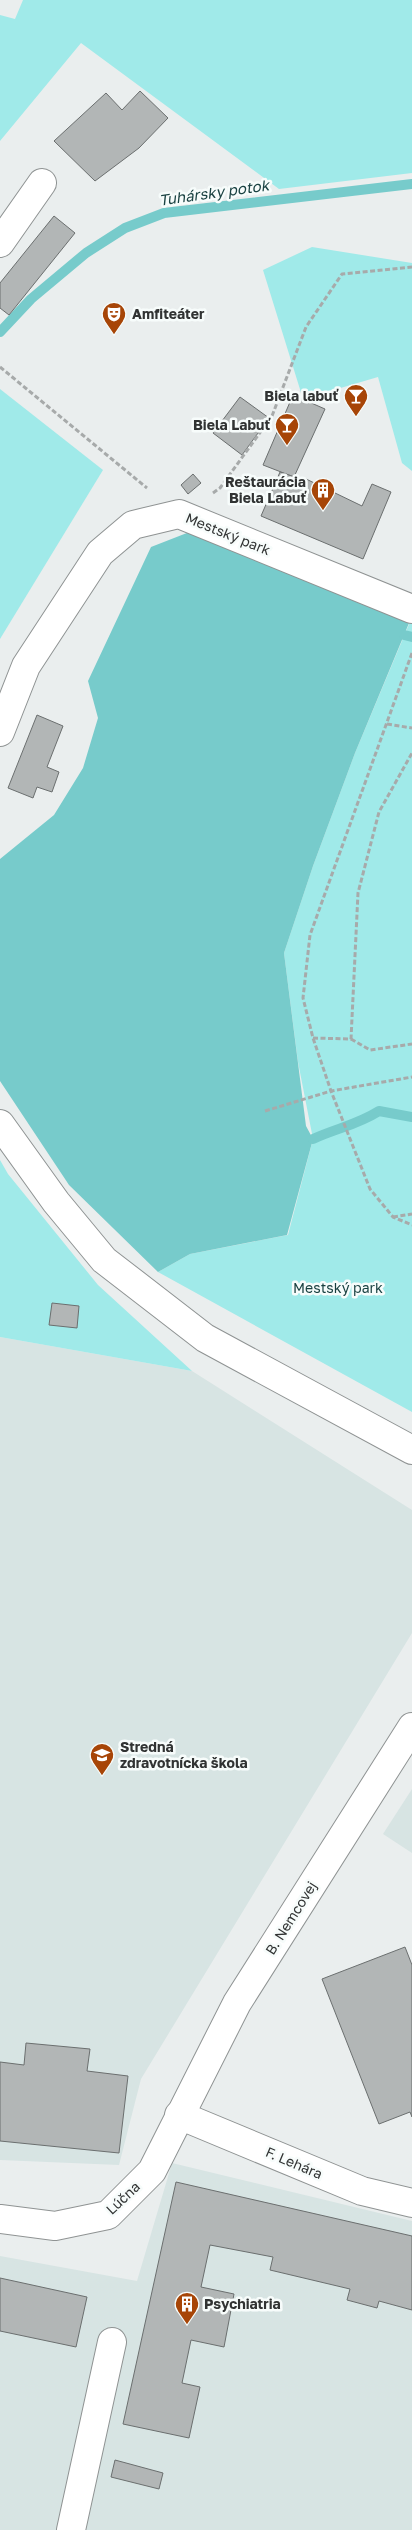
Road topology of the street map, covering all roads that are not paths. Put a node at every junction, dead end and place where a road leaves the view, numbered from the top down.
1 (42, 183) dead end
2 (0, 244) edge
3 (412, 609) edge
4 (0, 732) edge
5 (0, 1124) edge
6 (412, 1450) edge
7 (412, 1727) edge
8 (179, 2115) junction
9 (412, 2203) edge
10 (0, 2219) edge
11 (112, 2342) dead end
12 (71, 2530) edge

1 - 2 street
3 - 4 street, Mestský park
5 - 6 street
7 - 8 street, B. Nemcovej
8 - 9 street, F. Lehára
8 - 10 street, Lúčna
11 - 12 street

